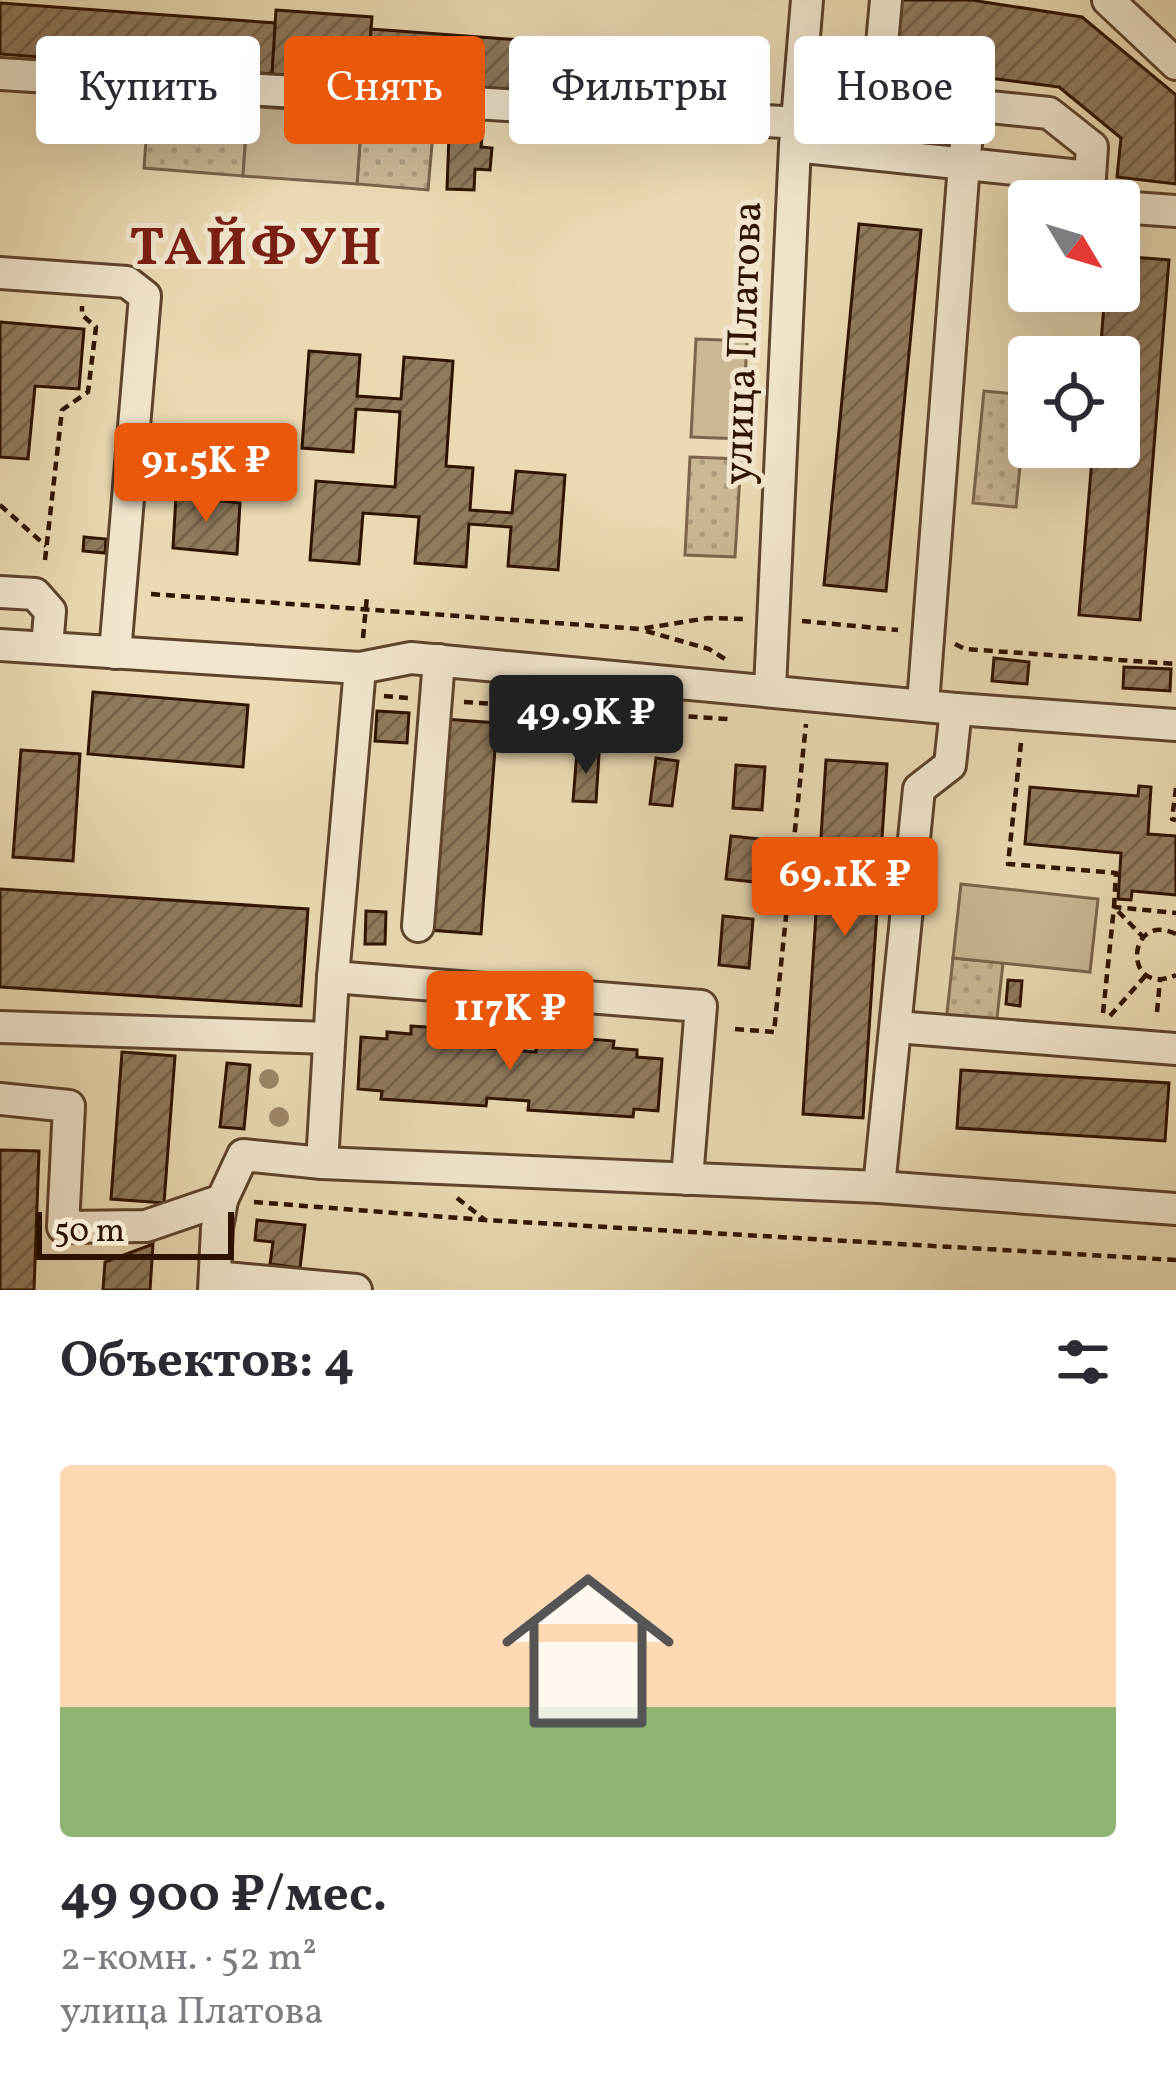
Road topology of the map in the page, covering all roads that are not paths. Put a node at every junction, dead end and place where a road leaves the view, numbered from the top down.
1 (807, 0) edge
2 (886, 0) edge
3 (1108, 0) edge
4 (804, 36) edge
5 (1176, 64) edge
6 (0, 74) edge
7 (794, 134) edge
8 (797, 144) edge
9 (834, 144) edge
10 (872, 154) junction
11 (964, 164) junction
12 (1048, 180) edge
13 (1094, 180) edge
14 (1140, 208) edge
15 (1176, 211) edge
16 (0, 272) edge
17 (0, 592) edge
18 (0, 645) edge
19 (47, 647) junction
20 (115, 653) junction
21 (439, 660) junction
22 (360, 668) junction
23 (770, 689) junction
24 (923, 704) junction
25 (956, 709) junction
26 (1176, 725) edge
27 (418, 926) dead end
28 (333, 977) junction
29 (0, 1027) edge
30 (896, 1027) junction
31 (329, 1038) junction
32 (1176, 1049) edge
33 (0, 1099) edge
34 (322, 1162) junction
35 (687, 1179) junction
36 (879, 1187) junction
37 (222, 1200) junction
38 (1176, 1209) edge
39 (214, 1284) edge
40 (356, 1290) edge

1 - 4 street, улица Платова
2 - 10 street
3 - 5 street
6 - 7 street
8 - 23 street, улица Платова
9 - 10 street
10 - 11 street
11 - 12 street
11 - 13 street
11 - 24 street
14 - 15 street
16 - 20 street
17 - 19 street
18 - 19 street
19 - 20 street
20 - 22 street
21 - 22 street
21 - 23 street
21 - 27 street
22 - 28 street
23 - 24 street
24 - 25 street
25 - 26 street
25 - 30 street
28 - 31 street
28 - 35 street
29 - 31 street
30 - 32 street
30 - 36 street
31 - 34 street
33 - 37 street
34 - 35 street
34 - 37 street
35 - 36 street
36 - 38 street
37 - 39 street
39 - 40 street

